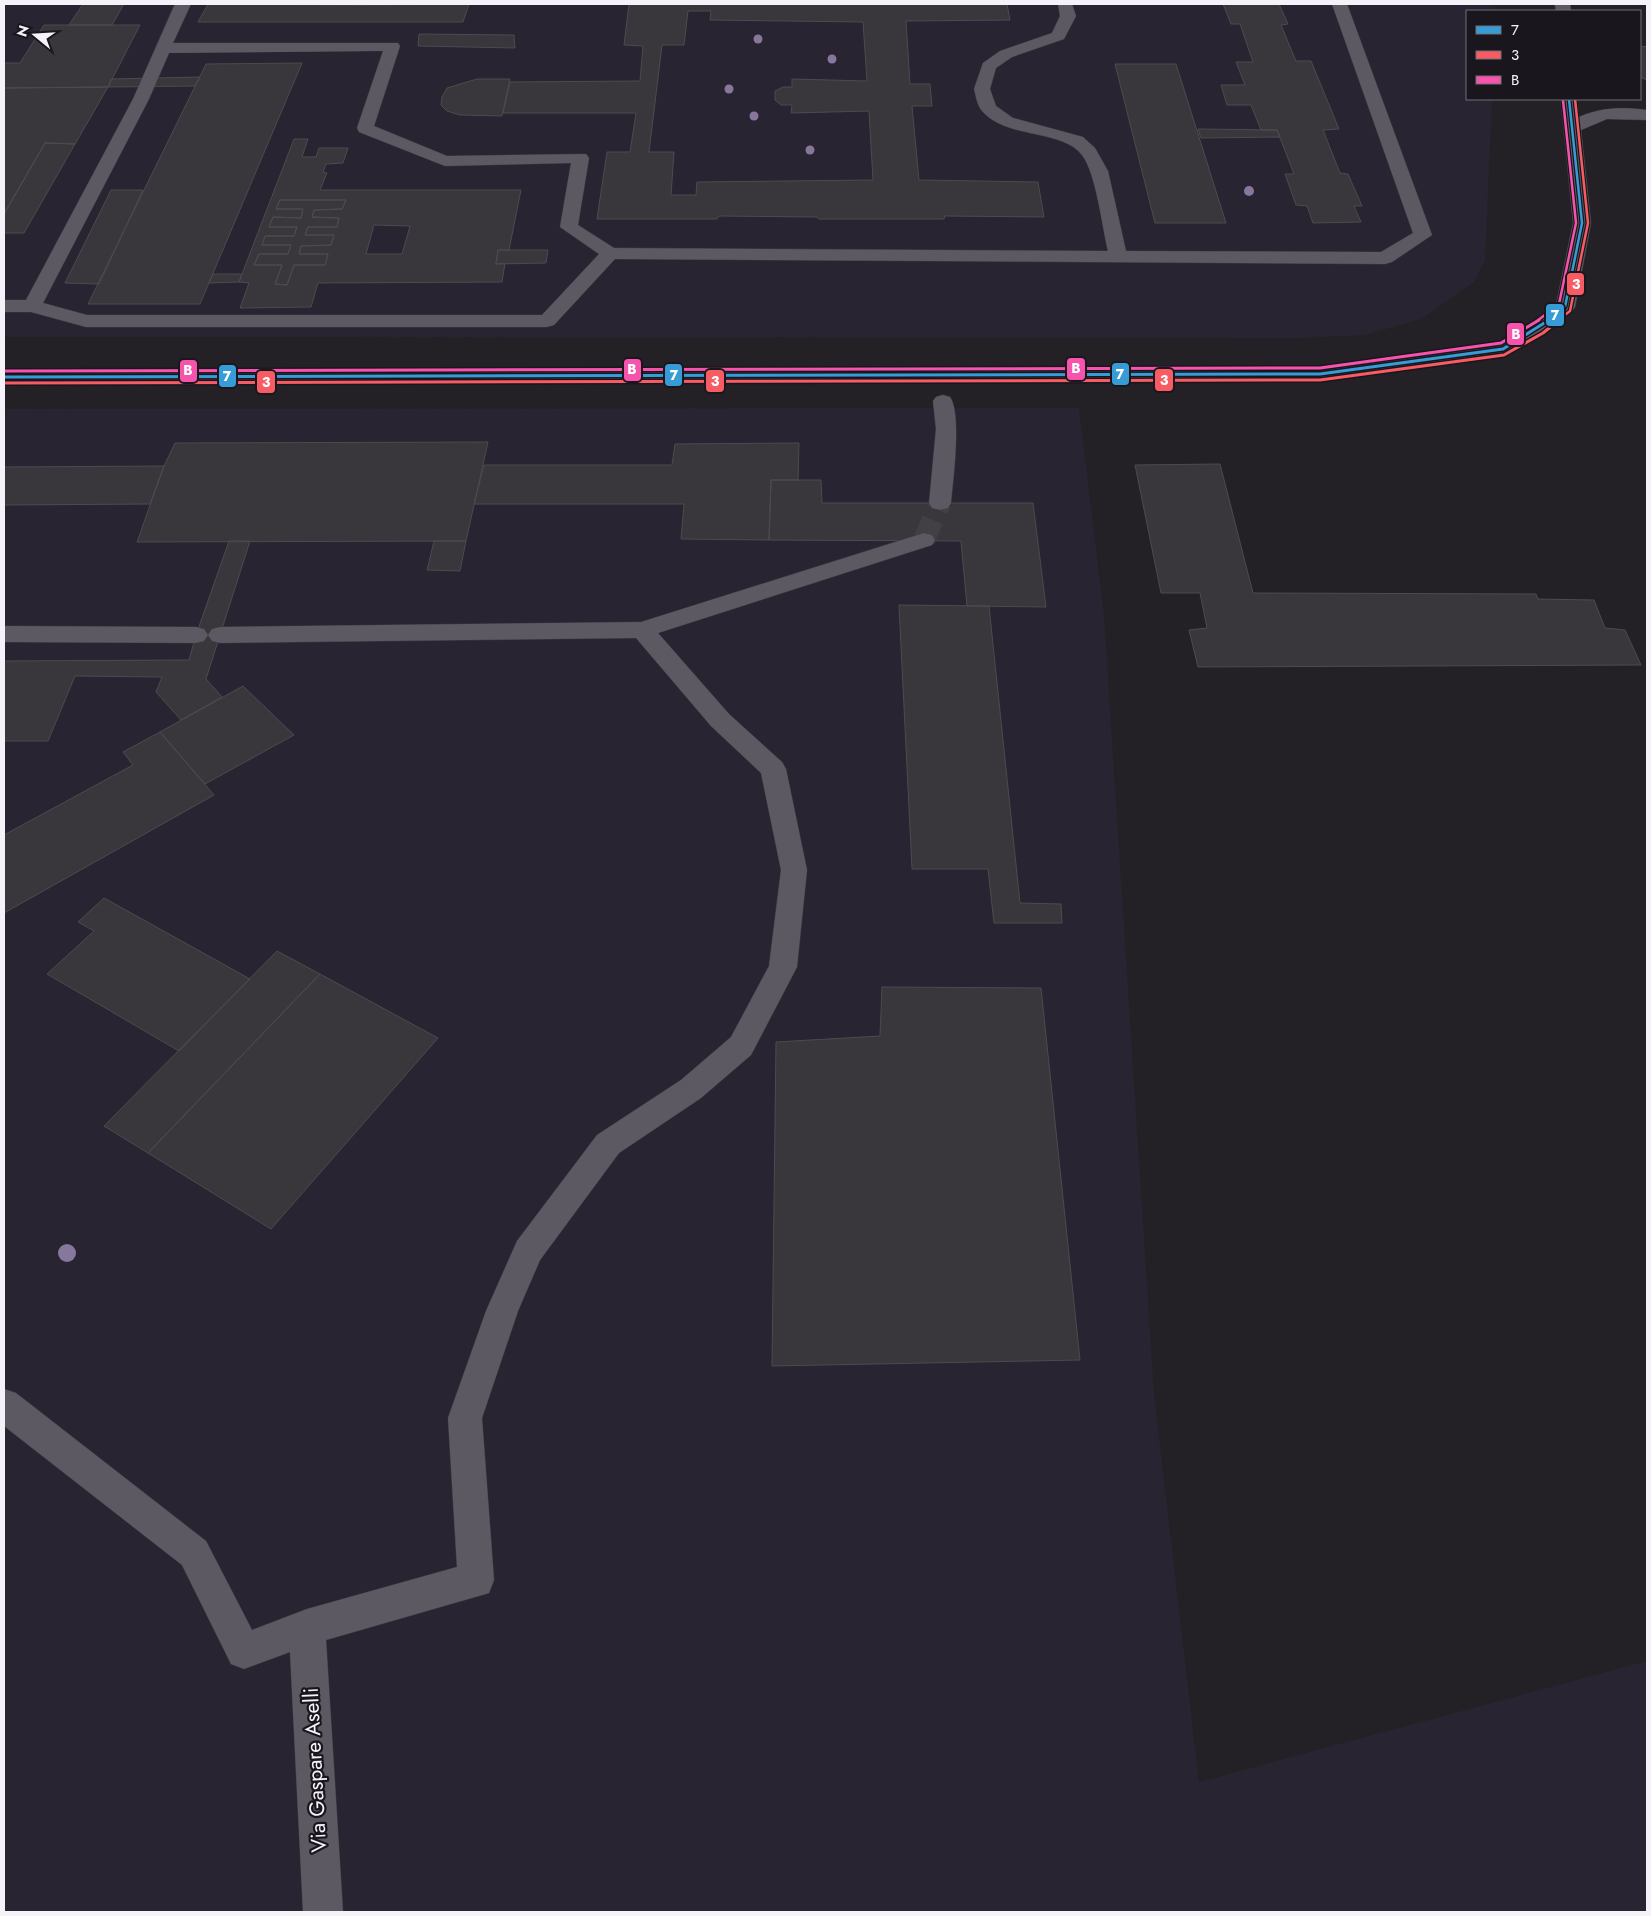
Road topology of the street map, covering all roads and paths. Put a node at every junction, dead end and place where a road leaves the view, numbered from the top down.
1 (183, 4) edge
2 (1065, 4) edge
3 (1340, 4) edge
4 (163, 48) junction
5 (1569, 100) edge
6 (1606, 100) edge
7 (1647, 115) edge
8 (1571, 129) junction
9 (610, 253) junction
10 (1118, 256) junction
11 (4, 306) edge
12 (32, 306) junction
13 (4, 377) edge
14 (943, 401) dead end
15 (940, 503) tunnel mouth
16 (924, 540) dead end
17 (642, 630) junction
18 (4, 634) edge
19 (196, 635) dead end
20 (220, 635) dead end
21 (4, 1405) edge
22 (308, 1627) junction
23 (323, 1912) edge

1 - 4 street
2 - 10 street
3 - 10 street
4 - 9 street
4 - 12 street
5 - 8 main road
6 - 7 main road
7 - 8 main road
8 - 13 main road
9 - 10 street
9 - 12 street
11 - 12 street
14 - 15 street
16 - 17 street
17 - 20 street
17 - 22 street
18 - 19 street
21 - 22 street
22 - 23 street, Via Gaspare Aselli

